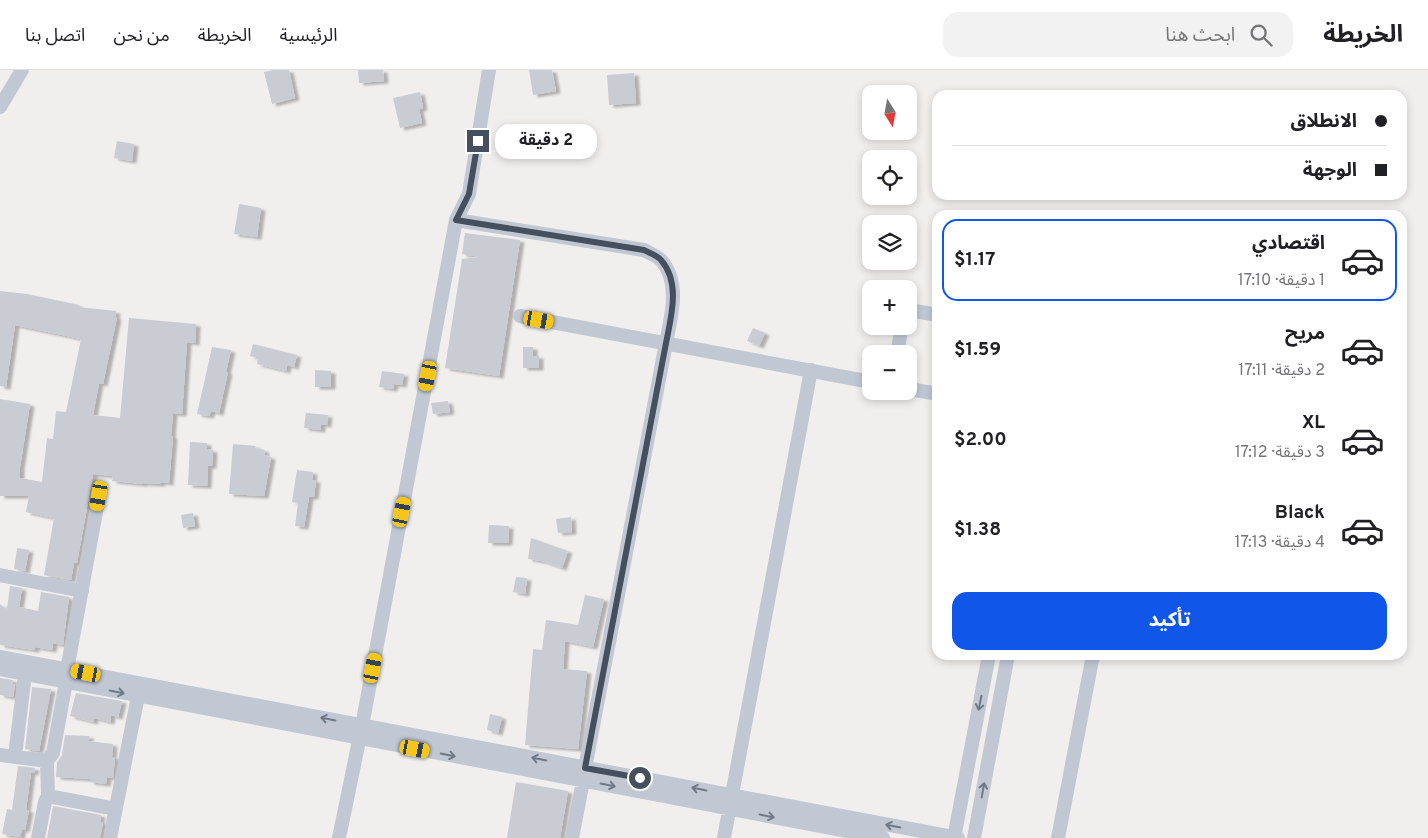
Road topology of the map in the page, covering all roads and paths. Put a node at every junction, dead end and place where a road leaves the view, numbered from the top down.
1 (22, 70) edge
2 (489, 70) edge
3 (0, 107) edge
4 (456, 220) junction
5 (917, 311) edge
6 (932, 314) edge
7 (520, 316) dead end
8 (666, 343) junction
9 (811, 370) junction
10 (862, 380) edge
11 (917, 390) edge
12 (932, 393) edge
13 (99, 496) dead end
14 (0, 575) edge
15 (82, 590) junction
16 (0, 657) edge
17 (988, 660) edge
18 (1007, 660) edge
19 (1092, 660) edge
20 (0, 669) edge
21 (24, 674) junction
22 (66, 676) junction
23 (138, 696) junction
24 (361, 732) junction
25 (0, 755) edge
26 (15, 756) junction
27 (48, 761) junction
28 (584, 774) junction
29 (48, 796) junction
30 (730, 802) junction
31 (116, 809) junction
32 (38, 838) edge
33 (110, 838) edge
34 (339, 838) edge
35 (572, 838) edge
36 (724, 838) edge
37 (883, 838) edge
38 (955, 838) edge
39 (974, 838) edge
40 (1058, 838) edge

1 - 3 street
2 - 4 street
4 - 8 street
4 - 24 street
5 - 6 street
7 - 8 street
8 - 9 street
8 - 28 street
9 - 10 street
9 - 30 street
11 - 12 street
13 - 15 street
14 - 15 street
15 - 22 street
16 - 22 street
17 -> 38 street
39 -> 18 street
19 - 40 street
20 - 21 street
21 - 22 street
21 - 26 street
22 -> 23 street
24 -> 22 street
22 - 27 street
23 - 24 street
23 - 31 street
24 - 28 street
24 - 34 street
25 - 26 street
26 - 27 street
27 - 29 street
28 - 30 street
28 - 35 street
29 - 31 street
29 - 32 street
30 - 36 street
30 -> 37 street
38 -> 30 street
31 - 33 street

